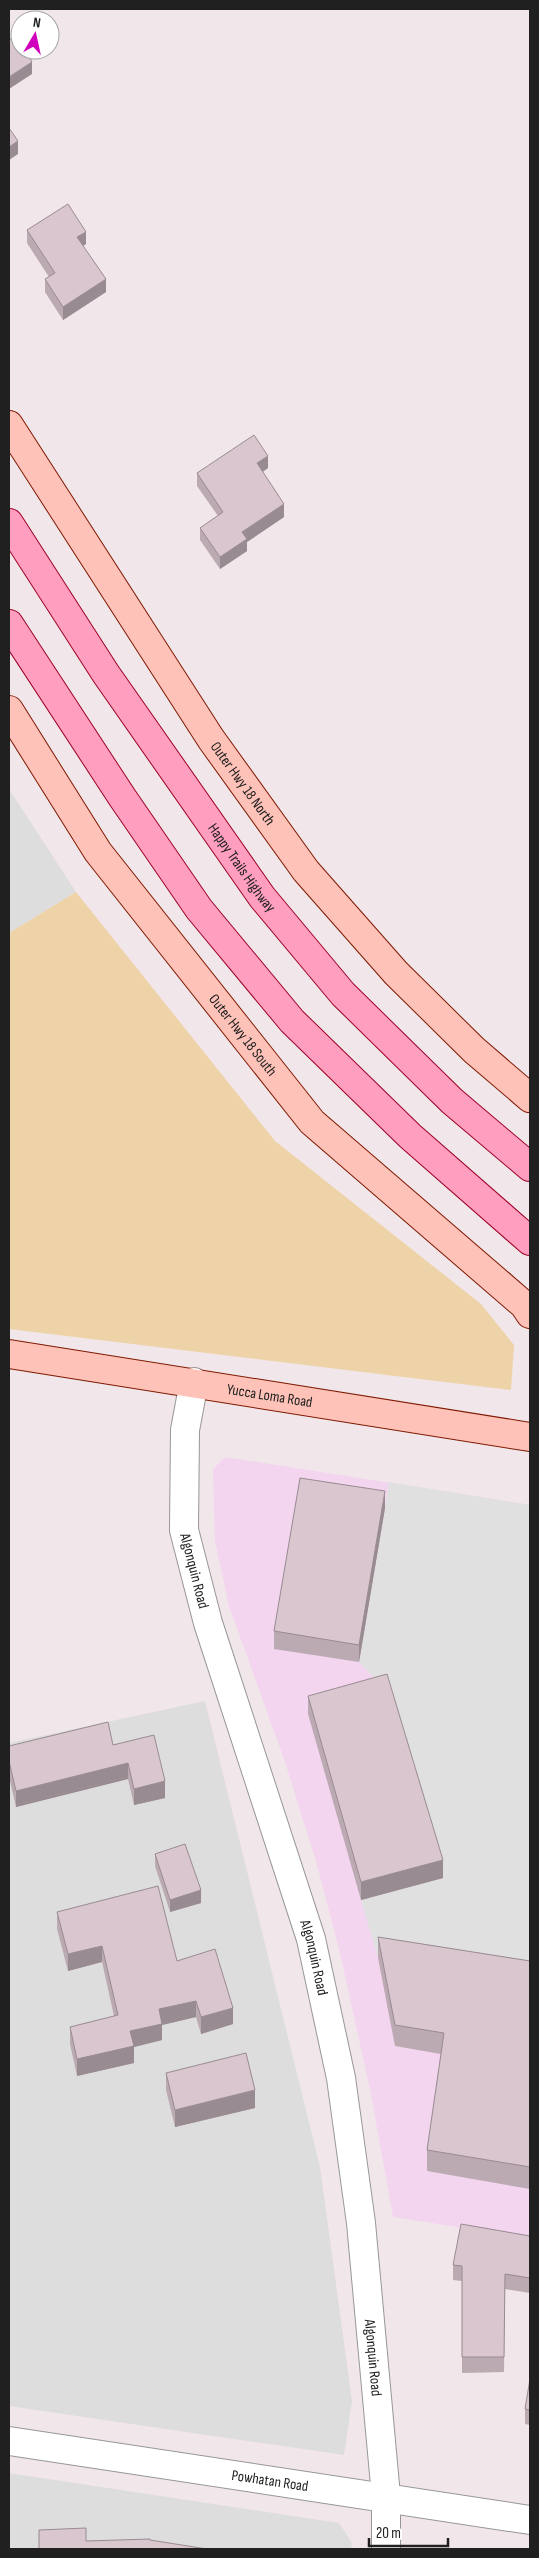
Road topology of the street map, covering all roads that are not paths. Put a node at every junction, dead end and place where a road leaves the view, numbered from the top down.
1 (9, 425) edge
2 (9, 523) edge
3 (9, 624) edge
4 (9, 710) edge
5 (530, 1098) edge
6 (530, 1167) edge
7 (530, 1241) edge
8 (530, 1314) edge
9 (9, 1354) edge
10 (194, 1382) junction
11 (530, 1437) edge
12 (9, 2441) edge
13 (386, 2496) junction
14 (530, 2520) edge
15 (386, 2549) edge

1 - 5 street, Outer Hwy 18 North
2 - 6 main road, Happy Trails Highway
3 - 7 main road
4 - 8 street, Outer Hwy 18 South
9 - 10 street, Yucca Loma Road
10 - 11 street, Yucca Loma Road
10 - 13 street, Algonquin Road
12 - 13 street, Powhatan Road
13 - 14 street, Powhatan Road
13 - 15 street, Algonquin Road

